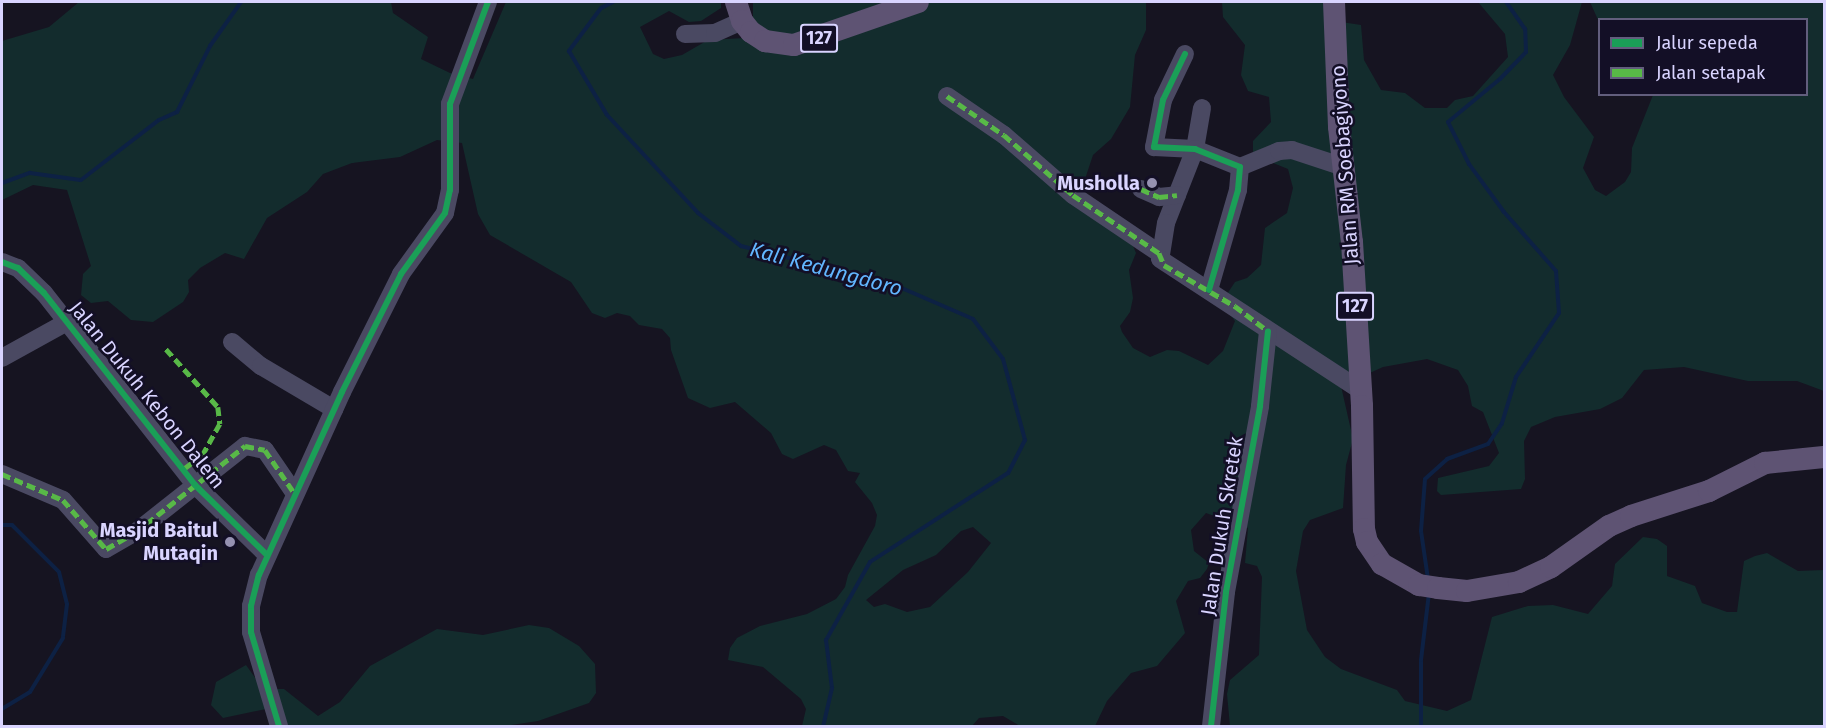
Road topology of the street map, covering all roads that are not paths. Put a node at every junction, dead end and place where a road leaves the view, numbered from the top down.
1 (488, 2) edge
2 (918, 2) edge
3 (1335, 2) edge
4 (739, 11) edge
5 (685, 34) dead end
6 (1185, 54) dead end
7 (947, 96) dead end
8 (1202, 108) dead end
9 (1194, 149) junction
10 (1344, 167) junction
11 (1240, 168) junction
12 (1141, 189) dead end
13 (1177, 195) junction
14 (1160, 253) junction
15 (2, 262) edge
16 (1209, 290) junction
17 (67, 322) junction
18 (1268, 331) junction
19 (232, 342) dead end
20 (2, 358) edge
21 (1360, 390) junction
22 (334, 409) junction
23 (1824, 457) edge
24 (2, 474) edge
25 (195, 485) junction
26 (295, 495) junction
27 (266, 554) junction
28 (279, 726) edge
29 (1211, 726) edge

1 - 22 street
2 - 4 main road, 127
3 - 10 main road, Jalan RM Soebagiyono / 127
4 - 5 street
6 - 9 street
7 - 14 street
8 - 9 street
9 - 11 street
9 - 13 street
10 - 11 street
10 - 21 main road, Jalan RM Soebagiyono / 127
11 - 16 street
12 - 13 street
13 - 14 street
14 - 16 street
15 - 17 street, Jalan Dukuh Kebon Dalem
16 - 18 street
17 - 20 street
17 - 25 street, Jalan Dukuh Kebon Dalem
18 - 21 street
18 - 29 street, Jalan Dukuh Skretek
19 - 22 street
21 - 23 main road, Jalan RM Soebagiyono / 127
22 - 26 street
24 - 25 street, Jalan Dukuh Kebon Dalem
25 - 26 street, Jalan Dukuh Kebon Dalem
25 - 27 street, Jalan Dukuh Kebon Dalem
26 - 27 street
27 - 28 street

